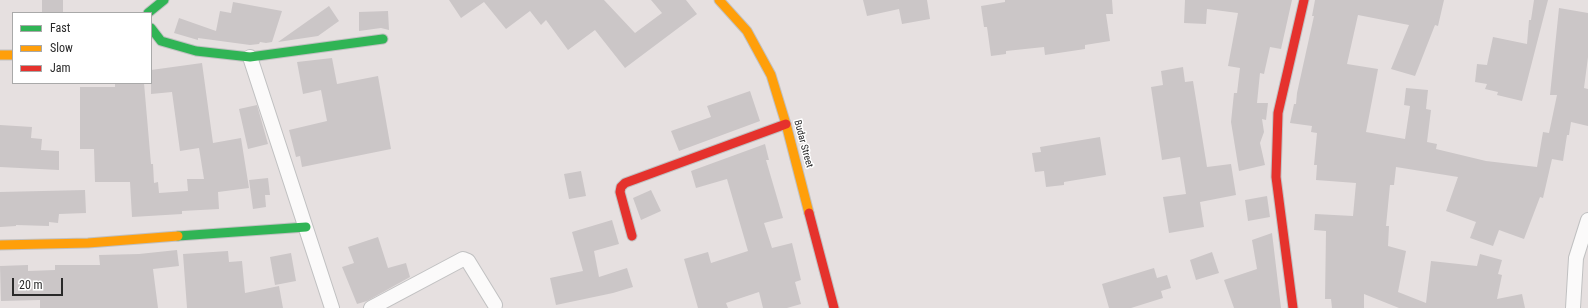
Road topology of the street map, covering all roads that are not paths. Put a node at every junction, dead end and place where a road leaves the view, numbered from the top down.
1 (164, 0) edge
2 (718, 0) edge
3 (1304, 0) edge
4 (149, 12) edge
5 (152, 29) edge
6 (383, 39) dead end
7 (0, 55) edge
8 (12, 55) edge
9 (250, 57) junction
10 (786, 124) junction
11 (1588, 220) edge
12 (306, 227) junction
13 (632, 236) dead end
14 (0, 245) edge
15 (495, 305) dead end
16 (332, 308) edge
17 (371, 308) edge
18 (834, 308) edge
19 (1293, 308) edge
20 (1573, 308) edge

1 - 4 street
2 - 10 street, Budar Street
3 - 19 street
5 - 9 street
6 - 9 street
7 - 8 street
9 - 12 street
10 - 13 street
10 - 18 street, Budar Street
11 - 20 street
12 - 14 street
12 - 16 street
15 - 17 street

